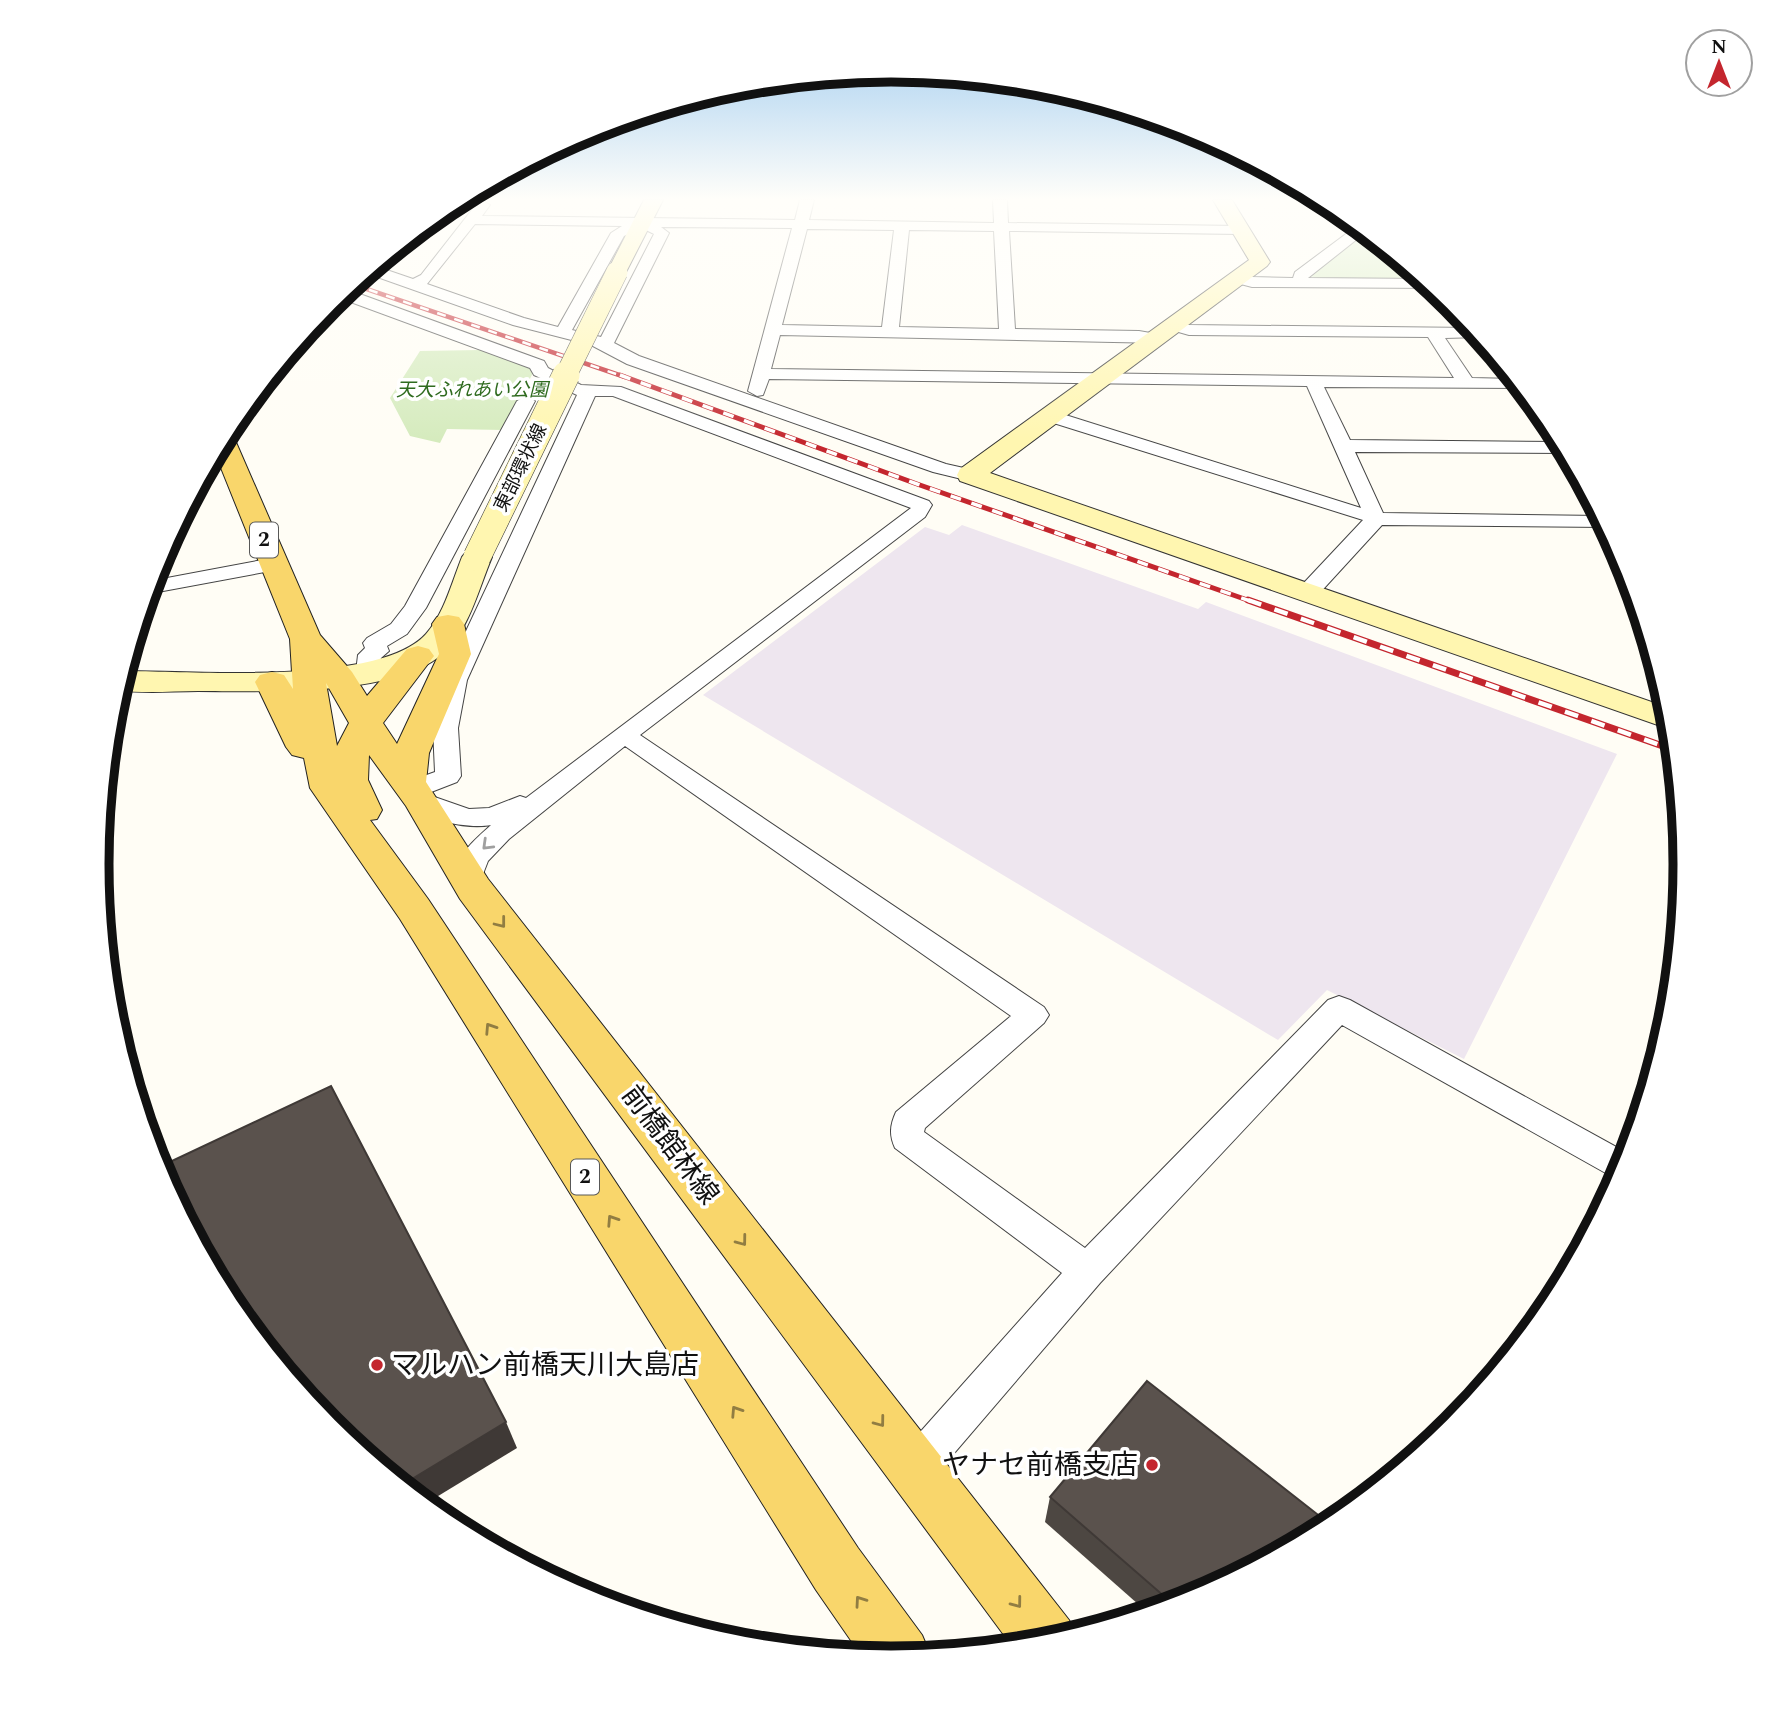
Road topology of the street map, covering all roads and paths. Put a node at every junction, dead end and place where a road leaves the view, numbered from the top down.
1 (401, 281) edge
2 (421, 281) edge
3 (592, 281) edge
4 (613, 281) edge
5 (638, 281) edge
6 (785, 281) edge
7 (896, 281) edge
8 (1005, 281) edge
9 (1236, 281) edge
10 (1246, 281) edge
11 (1301, 283) joint
12 (1415, 284) edge
13 (414, 285) junction
14 (353, 297) edge
15 (771, 330) junction
16 (890, 331) junction
17 (563, 332) junction
18 (1433, 332) junction
19 (1007, 333) junction
20 (1165, 333) junction
21 (1464, 333) edge
22 (605, 345) junction
23 (761, 374) junction
24 (1102, 380) junction
25 (1313, 381) junction
26 (1467, 384) junction
27 (1508, 384) edge
28 (586, 390) junction
29 (746, 400) junction
30 (526, 401) dead end
31 (1050, 416) junction
32 (1345, 446) junction
33 (1553, 449) edge
34 (227, 452) edge
35 (970, 475) junction
36 (1374, 518) junction
37 (1594, 522) edge
38 (272, 564) junction
39 (161, 586) edge
40 (1308, 592) junction
41 (448, 624) junction
42 (418, 656) junction
43 (319, 671) junction
44 (131, 680) edge
45 (1659, 716) edge
46 (367, 724) junction
47 (622, 737) junction
48 (557, 784) junction
49 (414, 791) junction
50 (474, 889) junction
51 (414, 909) junction
52 (1613, 1162) edge
53 (1087, 1271) junction
54 (911, 1464) junction
55 (1039, 1632) edge
56 (892, 1646) edge

1 - 13 street
2 - 13 street
3 - 17 street
4 - 41 street, 東部環状線, bridge
5 - 22 street
6 - 15 street
7 - 16 street
8 - 19 street
9 - 20 street
10 - 11 street
11 - 12 street
13 - 17 street
14 - 28 street
15 - 16 street
15 - 23 street
16 - 19 street
17 - 22 street
18 - 20 street
18 - 21 street
18 - 26 street
19 - 20 street
20 - 24 street
22 - 29 street
23 - 24 street
23 - 29 street
24 - 25 street
24 - 31 street
25 - 26 street
25 - 32 street
26 - 27 street
28 - 47 street
28 - 49 street
29 - 35 street
30 - 43 street
31 - 35 street
31 - 36 street
32 - 33 street
32 - 36 street
34 - 38 main road, 前橋館林線 / 2
35 - 40 street
36 - 37 street
36 - 40 street
38 - 39 street
38 - 43 main road, 前橋館林線 / 2
40 - 45 street
41 - 42 street, 東部環状線
41 - 49 main road
42 - 43 street
42 - 46 main road
43 - 44 street
43 - 46 main road, 前橋館林線 / 2
43 - 51 main road, 前橋館林線 / 2
46 - 49 main road, 前橋館林線 / 2
46 - 51 main road
47 - 48 street
47 - 53 street
48 - 49 street
48 -> 50 street
49 - 50 main road, 前橋館林線 / 2
50 -> 54 main road, 前橋館林線 / 2
56 -> 51 main road, 前橋館林線 / 2
52 - 53 street
53 - 54 street
54 -> 55 main road, 前橋館林線 / 2

